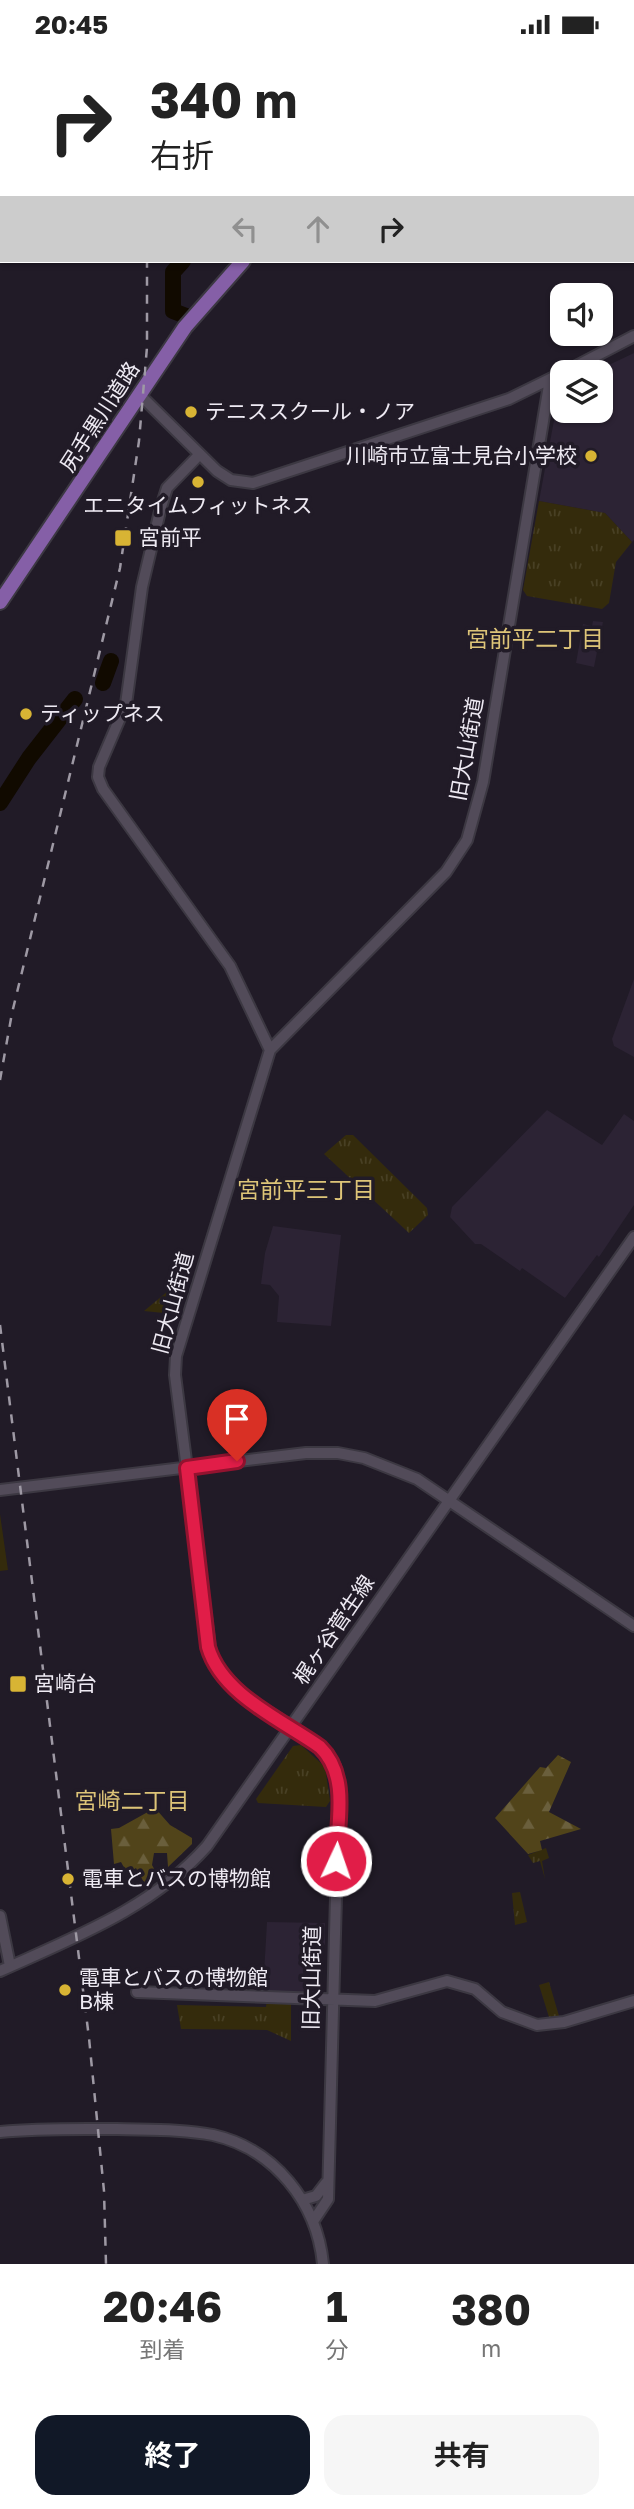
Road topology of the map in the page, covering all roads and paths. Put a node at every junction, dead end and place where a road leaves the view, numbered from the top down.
1 (241, 263) edge
2 (634, 336) edge
3 (587, 360) edge
4 (550, 379) joint
5 (139, 395) junction
6 (199, 454) junction
7 (0, 602) edge
8 (270, 1050) junction
9 (634, 1237) edge
10 (187, 1468) junction
11 (0, 1490) edge
12 (448, 1500) junction
13 (634, 1626) edge
14 (291, 1727) junction
15 (0, 1916) edge
16 (5, 1968) edge
17 (138, 1992) dead end
18 (331, 1999) junction
19 (634, 2001) edge
20 (0, 2132) edge
21 (326, 2183) junction
22 (302, 2200) junction
23 (314, 2220) junction
24 (323, 2264) edge

1 - 5 main road, 尻手黒川道路
2 - 3 street
4 - 6 street
4 - 8 street, 旧大山街道
5 - 6 street
5 - 7 main road, 尻手黒川道路
6 - 8 street
8 - 10 street, 旧大山街道
9 - 12 street, 梶ヶ谷菅生線
10 - 11 street
10 - 12 street
10 - 14 street, 旧大山街道
12 - 13 street
12 - 14 street, 梶ヶ谷菅生線
14 - 16 street, 梶ヶ谷菅生線
14 - 18 street, 旧大山街道
15 - 16 street
17 - 18 street
18 - 19 street
18 - 21 street, 旧大山街道
20 - 22 street
21 - 22 street
21 - 23 street, 旧大山街道
22 - 23 street
23 - 24 street

